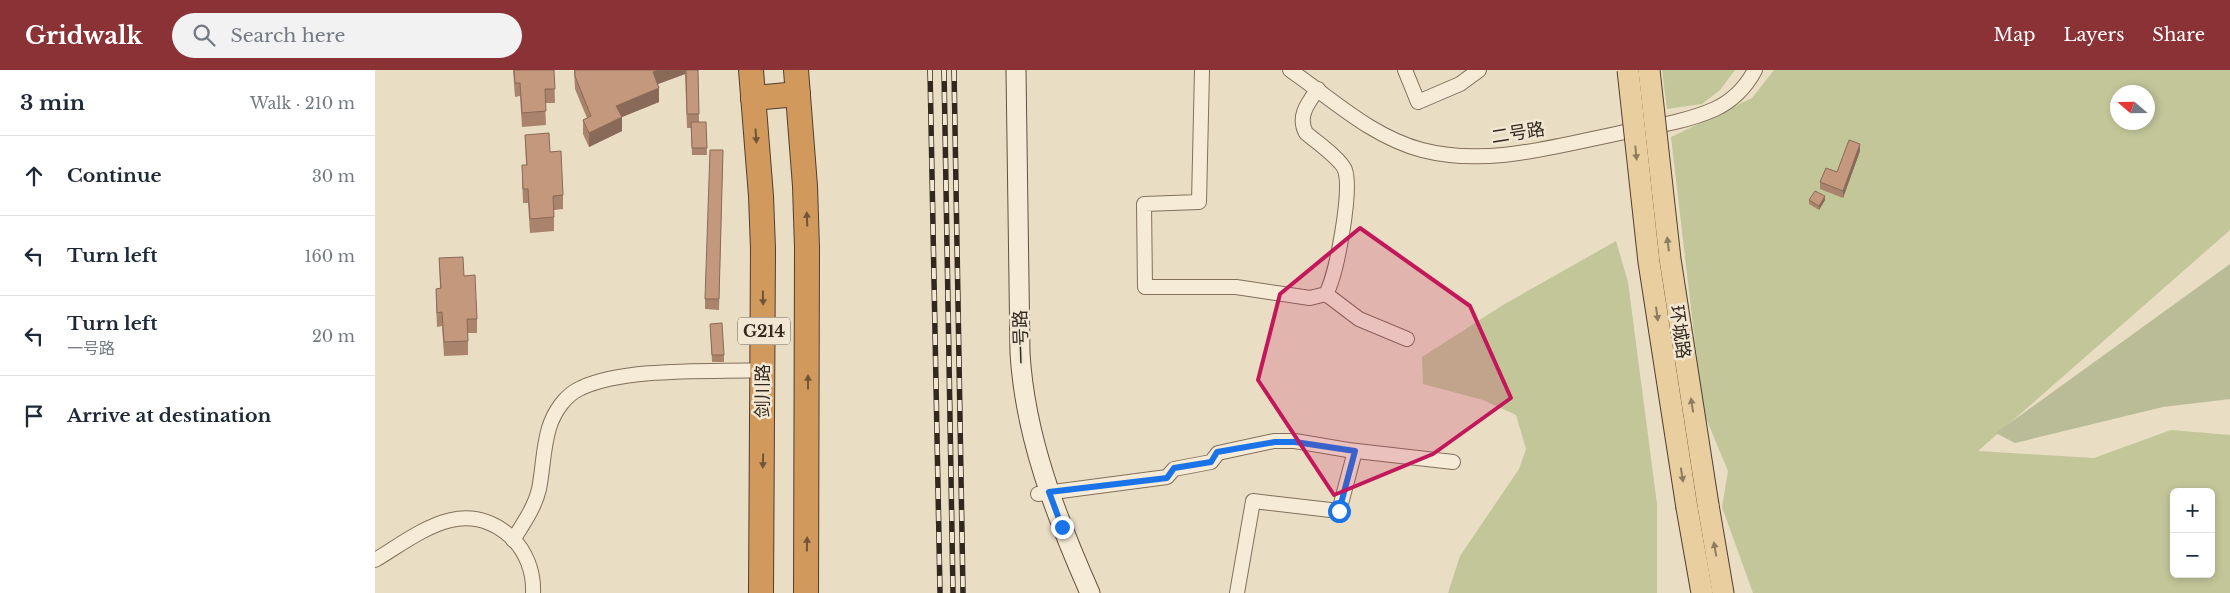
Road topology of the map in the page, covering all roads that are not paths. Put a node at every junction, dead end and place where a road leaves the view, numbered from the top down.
1 (751, 70) edge
2 (796, 70) edge
3 (1005, 70) edge
4 (1016, 70) edge
5 (1202, 70) edge
6 (1290, 70) edge
7 (1405, 70) edge
8 (1479, 70) edge
9 (1619, 70) edge
10 (1628, 70) edge
11 (1649, 70) edge
12 (1755, 70) edge
13 (1318, 89) junction
14 (798, 94) junction
15 (753, 98) junction
16 (1629, 131) junction
17 (1325, 294) junction
18 (1407, 339) dead end
19 (763, 370) junction
20 (1355, 451) junction
21 (1453, 462) dead end
22 (1044, 493) junction
23 (1697, 506) junction
24 (513, 540) junction
25 (375, 560) edge
26 (533, 593) edge
27 (761, 593) edge
28 (806, 593) edge
29 (1078, 593) edge
30 (1090, 593) edge
31 (1237, 593) edge
32 (1702, 593) edge
33 (1723, 593) edge

1 - 15 highway, 剑川路 / G214
2 - 14 highway, G214
3 - 22 street, 一号路
4 - 22 street, 一号路
5 - 17 street
6 - 13 street, 二号路
7 - 8 street
9 - 16 street
10 -> 23 main road, 环城路, bridge
23 -> 11 main road, 环城路, bridge
12 - 16 street, 二号路
13 - 16 street, 二号路
13 - 17 street
14 - 15 highway
28 -> 14 highway, G214
15 -> 19 highway, 剑川路 / G214
17 - 18 street
19 - 24 street
19 -> 27 highway, 剑川路 / G214
20 - 21 street
20 - 22 street
20 - 31 street
22 - 29 street, 一号路
22 - 30 street, 一号路
23 - 32 main road, 环城路
33 -> 23 main road, 环城路
24 - 25 street
24 - 26 street

